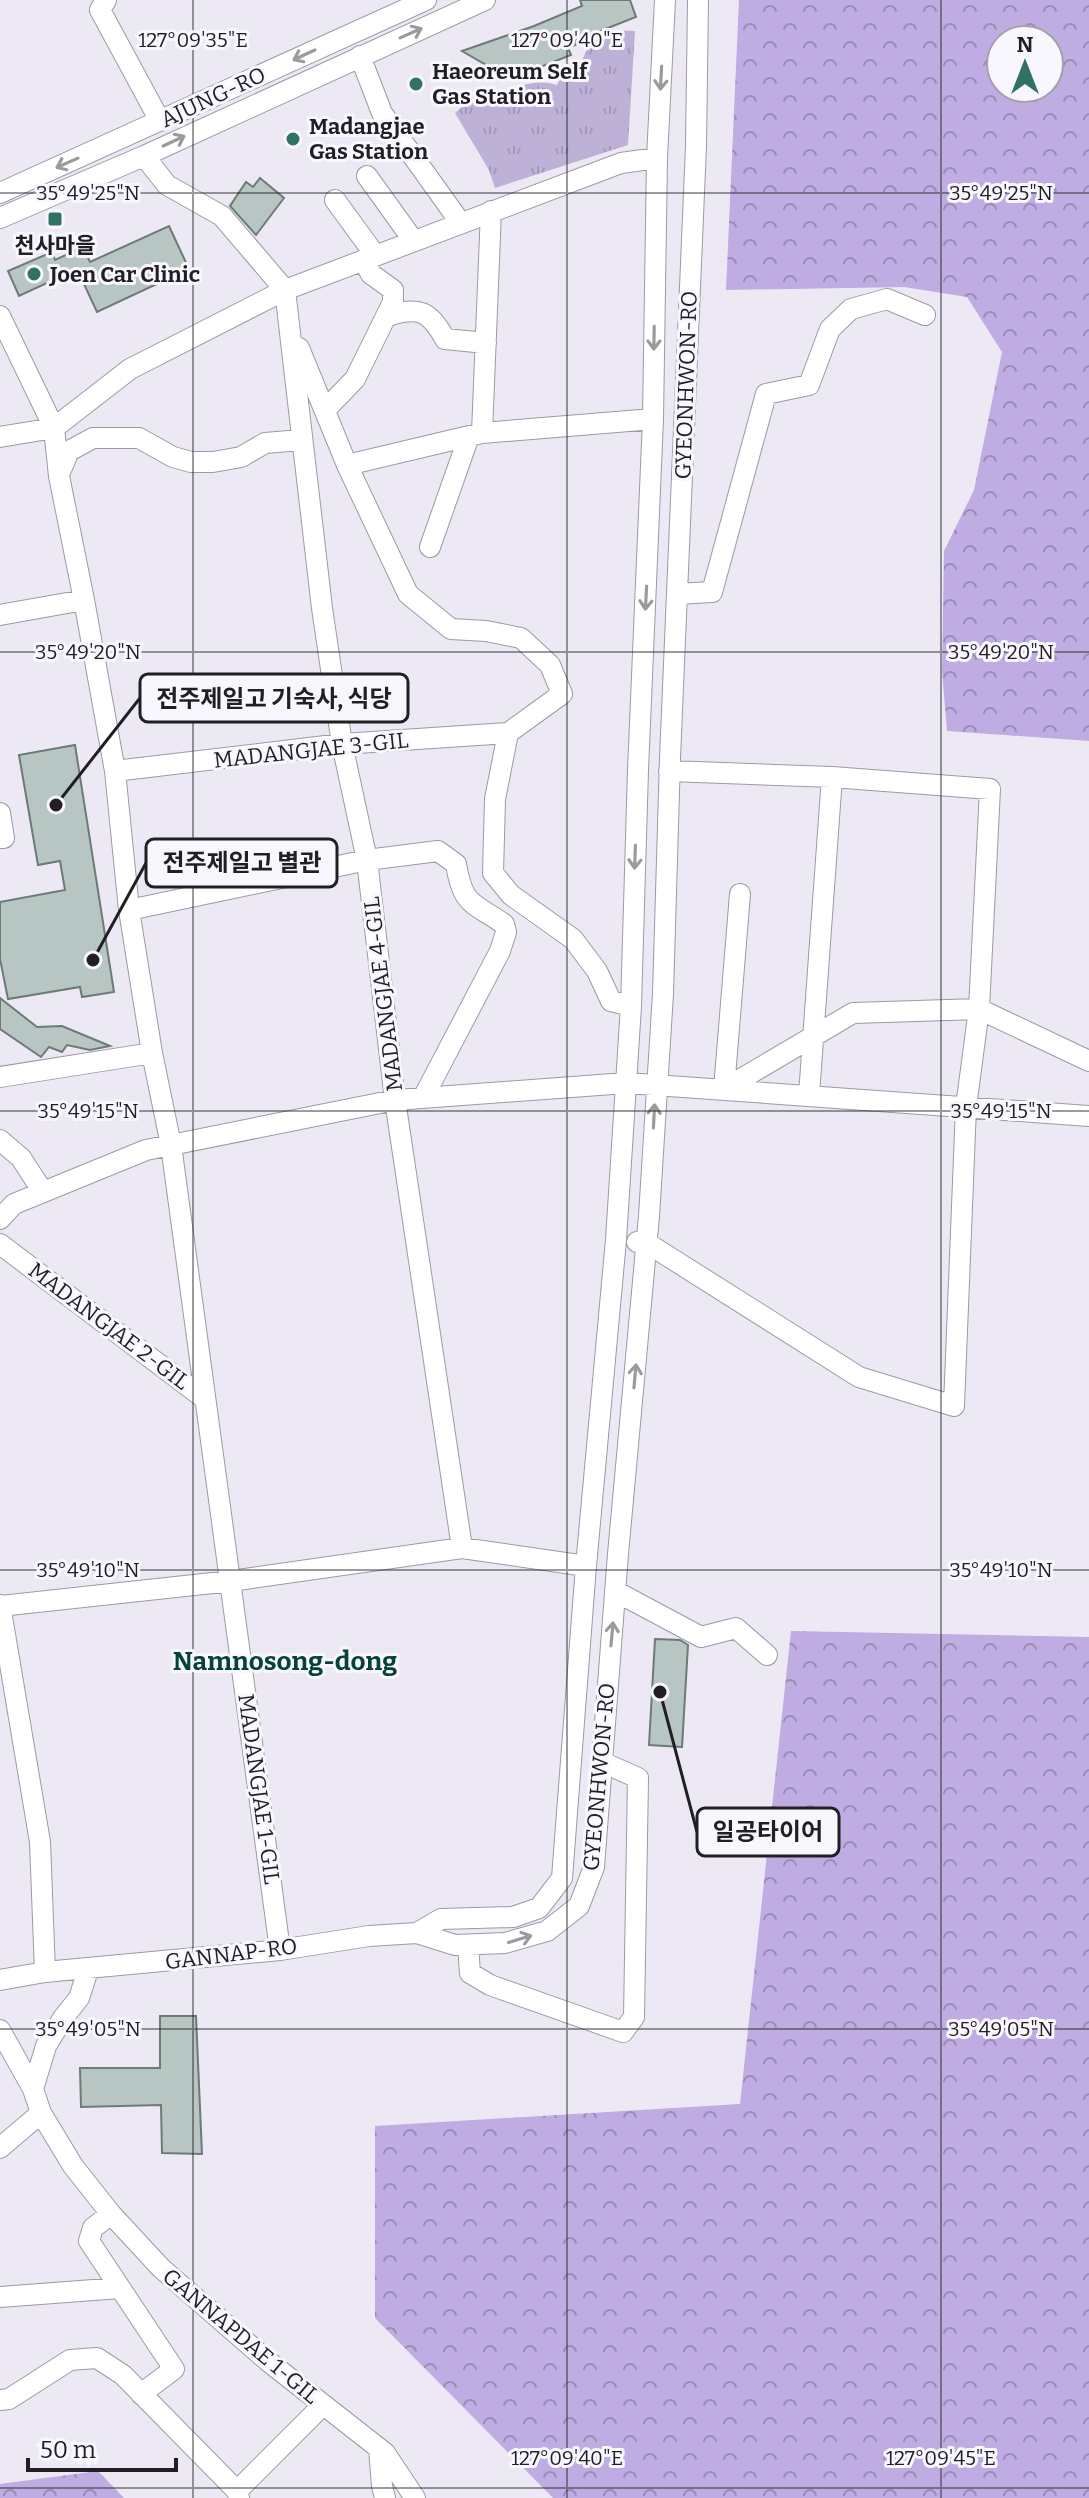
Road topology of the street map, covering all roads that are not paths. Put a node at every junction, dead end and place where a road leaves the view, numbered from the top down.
1 (106, 0) edge
2 (426, 0) edge
3 (485, 0) edge
4 (665, 0) edge
5 (698, 0) edge
6 (360, 56) junction
7 (160, 121) junction
8 (144, 156) junction
9 (657, 158) junction
10 (367, 176) dead end
11 (0, 193) edge
12 (335, 200) dead end
13 (491, 211) junction
14 (0, 218) edge
15 (460, 222) junction
16 (413, 240) junction
17 (369, 258) junction
18 (285, 290) junction
19 (925, 315) dead end
20 (0, 316) edge
21 (388, 316) junction
22 (291, 327) junction
23 (486, 343) junction
24 (325, 410) junction
25 (653, 419) junction
26 (54, 428) junction
27 (475, 435) junction
28 (0, 437) edge
29 (301, 440) junction
30 (347, 465) junction
31 (59, 476) junction
32 (430, 547) dead end
33 (677, 594) junction
34 (84, 600) junction
35 (0, 615) edge
36 (508, 733) junction
37 (342, 744) junction
38 (115, 771) junction
39 (669, 771) junction
40 (832, 777) junction
41 (0, 813) edge
42 (0, 838) edge
43 (367, 860) junction
44 (740, 894) dead end
45 (129, 910) junction
46 (631, 1006) junction
47 (979, 1009) junction
48 (813, 1035) junction
49 (152, 1053) junction
50 (1089, 1061) edge
51 (0, 1077) edge
52 (626, 1083) junction
53 (656, 1085) junction
54 (724, 1089) junction
55 (809, 1095) junction
56 (423, 1098) junction
57 (395, 1100) junction
58 (966, 1107) junction
59 (1089, 1116) edge
60 (0, 1140) edge
61 (171, 1145) junction
62 (43, 1192) junction
63 (0, 1219) edge
64 (616, 1240) junction
65 (647, 1243) junction
66 (0, 1244) edge
67 (205, 1399) junction
68 (462, 1548) junction
69 (586, 1566) junction
70 (231, 1581) junction
71 (615, 1591) junction
72 (0, 1606) edge
73 (767, 1655) dead end
74 (602, 1762) junction
75 (417, 1933) junction
76 (468, 1945) junction
77 (280, 1950) junction
78 (88, 1970) junction
79 (45, 1972) junction
80 (0, 1980) edge
81 (0, 2030) edge
82 (33, 2089) junction
83 (41, 2113) junction
84 (0, 2148) edge
85 (111, 2214) junction
86 (120, 2288) junction
87 (0, 2297) edge
88 (141, 2394) junction
89 (0, 2400) edge
90 (323, 2405) junction
91 (379, 2449) junction
92 (238, 2494) edge
93 (382, 2496) edge
94 (415, 2498) edge

1 - 7 street
2 -> 7 street, AJUNG-RO
6 -> 3 street, AJUNG-RO
4 -> 9 street, GYEONHWON-RO
5 - 33 street, GYEONHWON-RO
8 -> 6 street, AJUNG-RO
6 - 15 street
7 -> 11 street, AJUNG-RO
8 - 14 street, AJUNG-RO
8 - 18 street
9 - 13 street
9 -> 25 street, GYEONHWON-RO
10 - 16 street
12 - 17 street
13 - 15 street
13 - 23 street
15 - 16 street
16 - 17 street
17 - 18 street
17 - 21 street
18 - 22 street, MADANGJAE 4-GIL
18 - 26 street
19 - 33 street
20 - 26 street
21 - 23 street
21 - 24 street
22 - 24 street
22 - 29 street, MADANGJAE 4-GIL
23 - 27 street
24 - 30 street
25 - 27 street, GYEONHWON-RO
25 -> 46 street, GYEONHWON-RO
26 - 28 street
26 - 31 street
27 - 30 street
27 - 32 street
29 - 31 street
29 - 37 street, MADANGJAE 4-GIL
30 - 36 street
31 - 34 street
33 - 39 street, GYEONHWON-RO
34 - 35 street
34 - 38 street
36 - 37 street, MADANGJAE 3-GIL
36 - 46 street
37 - 38 street, MADANGJAE 3-GIL
37 - 43 street, MADANGJAE 4-GIL
38 - 45 street
39 - 40 street
39 - 53 street, GYEONHWON-RO
40 - 47 street
40 - 48 street
41 - 42 street
43 - 45 street
43 - 56 street
43 - 57 street, MADANGJAE 4-GIL
44 - 54 street
45 - 49 street, MADANGJAE 2-GIL
46 - 52 street, GYEONHWON-RO
47 - 48 street
47 - 50 street
47 - 58 street
48 - 54 street
48 - 55 street
49 - 51 street
49 - 61 street, MADANGJAE 2-GIL
52 - 53 street
52 - 56 street
52 - 64 street, GYEONHWON-RO
53 - 54 street
65 -> 53 street, GYEONHWON-RO
54 - 55 street
55 - 58 street
56 - 57 street
57 - 61 street
57 - 68 street, MADANGJAE 4-GIL
58 - 59 street
58 - 65 street
60 - 62 street
61 - 62 street
61 - 67 street, MADANGJAE 2-GIL
62 - 63 street
64 - 65 street
64 - 69 street, GYEONHWON-RO
71 -> 65 street, GYEONHWON-RO
66 - 67 street, MADANGJAE 2-GIL
67 - 70 street, MADANGJAE 1-GIL
68 - 69 street
68 - 70 street
69 - 75 street, GYEONHWON-RO
70 - 72 street
70 - 77 street, MADANGJAE 1-GIL
71 - 73 street
74 -> 71 street, GYEONHWON-RO
72 - 79 street
76 -> 74 street, GYEONHWON-RO
74 - 76 street
75 - 76 street, GYEONHWON-RO
75 - 77 street, GANNAP-RO
77 - 78 street, GANNAP-RO
78 - 79 street, GANNAP-RO
78 - 82 street
79 - 80 street, GANNAP-RO
81 - 82 street, GANNAPDAE 1-GIL
82 - 83 street, GANNAPDAE 1-GIL
83 - 84 street
83 - 85 street, GANNAPDAE 1-GIL
85 - 86 street
85 - 90 street, GANNAPDAE 1-GIL
86 - 87 street
86 - 88 street
88 - 89 street
88 - 92 street
90 - 91 street, GANNAPDAE 1-GIL
90 - 92 street
91 - 93 street
91 - 94 street, GANNAPDAE 1-GIL

